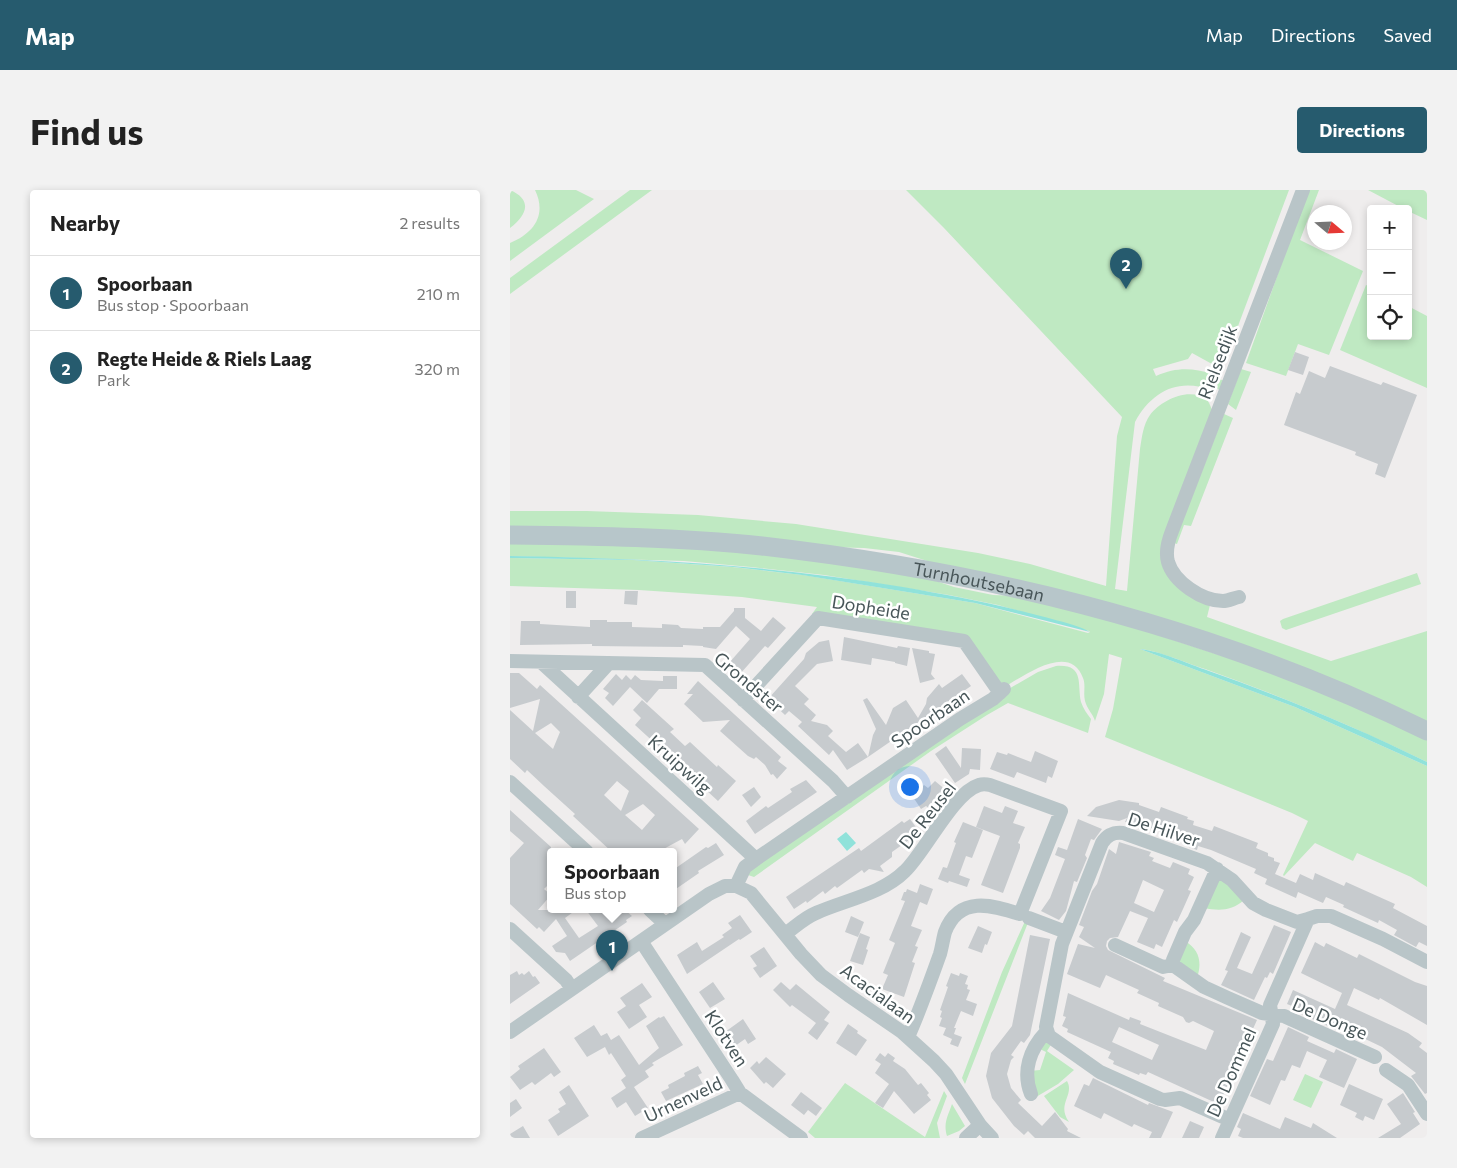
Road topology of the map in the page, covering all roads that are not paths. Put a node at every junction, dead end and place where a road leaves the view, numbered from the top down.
1 (1303, 190) edge
2 (510, 535) edge
3 (1238, 597) dead end
4 (510, 661) edge
5 (541, 662) junction
6 (609, 663) junction
7 (1002, 691) joint
8 (578, 697) junction
9 (744, 700) junction
10 (1427, 731) edge
11 (510, 782) edge
12 (847, 797) junction
13 (583, 848) edge
14 (756, 859) junction
15 (1217, 869) junction
16 (736, 886) junction
17 (653, 913) edge
18 (1025, 916) junction
19 (1308, 919) junction
20 (665, 924) junction
21 (510, 929) edge
22 (1066, 932) junction
23 (785, 934) junction
24 (641, 941) junction
25 (1115, 945) dead end
26 (1427, 962) edge
27 (1173, 966) junction
28 (572, 989) junction
29 (1271, 1015) junction
30 (510, 1032) edge
31 (1046, 1032) junction
32 (908, 1037) junction
33 (1374, 1057) dead end
34 (1386, 1070) dead end
35 (740, 1093) junction
36 (1031, 1094) dead end
37 (1427, 1114) edge
38 (1230, 1120) junction
39 (980, 1124) junction
40 (642, 1138) edge
41 (801, 1138) edge
42 (966, 1138) edge
43 (992, 1138) edge
44 (1224, 1138) edge

1 - 3 street, Rielsedijk
2 - 10 main road, Turnhoutsebaan
4 - 5 street, Grondster
5 - 6 street, Grondster
5 - 8 street, Kruipwilg
6 - 8 street
6 - 9 street, Grondster
7 - 9 street, Dopheide
7 - 12 street, Spoorbaan
8 - 14 street, Kruipwilg
9 - 12 street, Grondster
11 - 13 street
12 - 14 street, Spoorbaan
14 - 16 street, Spoorbaan
15 - 19 street, De Hilver
15 - 22 street, De Hilver
15 - 27 street
16 - 20 street
16 - 23 street, Acacialaan
17 - 20 street
18 - 22 street
18 - 23 street, De Reusel
18 - 32 street
19 - 26 street
19 - 29 street, De Dommel
20 - 24 street
21 - 28 street
22 - 31 street, De Hilver
23 - 32 street, Acacialaan
24 - 28 street
24 - 35 street, Klotven
25 - 27 street, De Donge
27 - 29 street, De Donge
28 - 30 street
29 - 33 street, De Donge
29 - 38 street, De Dommel
31 - 36 street, De Hilver
31 - 38 street
32 - 39 street, Acacialaan
34 - 37 street
35 - 40 street, Urnenveld
35 - 41 street, Klotven
38 - 44 street, De Dommel
39 - 42 street
39 - 43 street, Acacialaan

